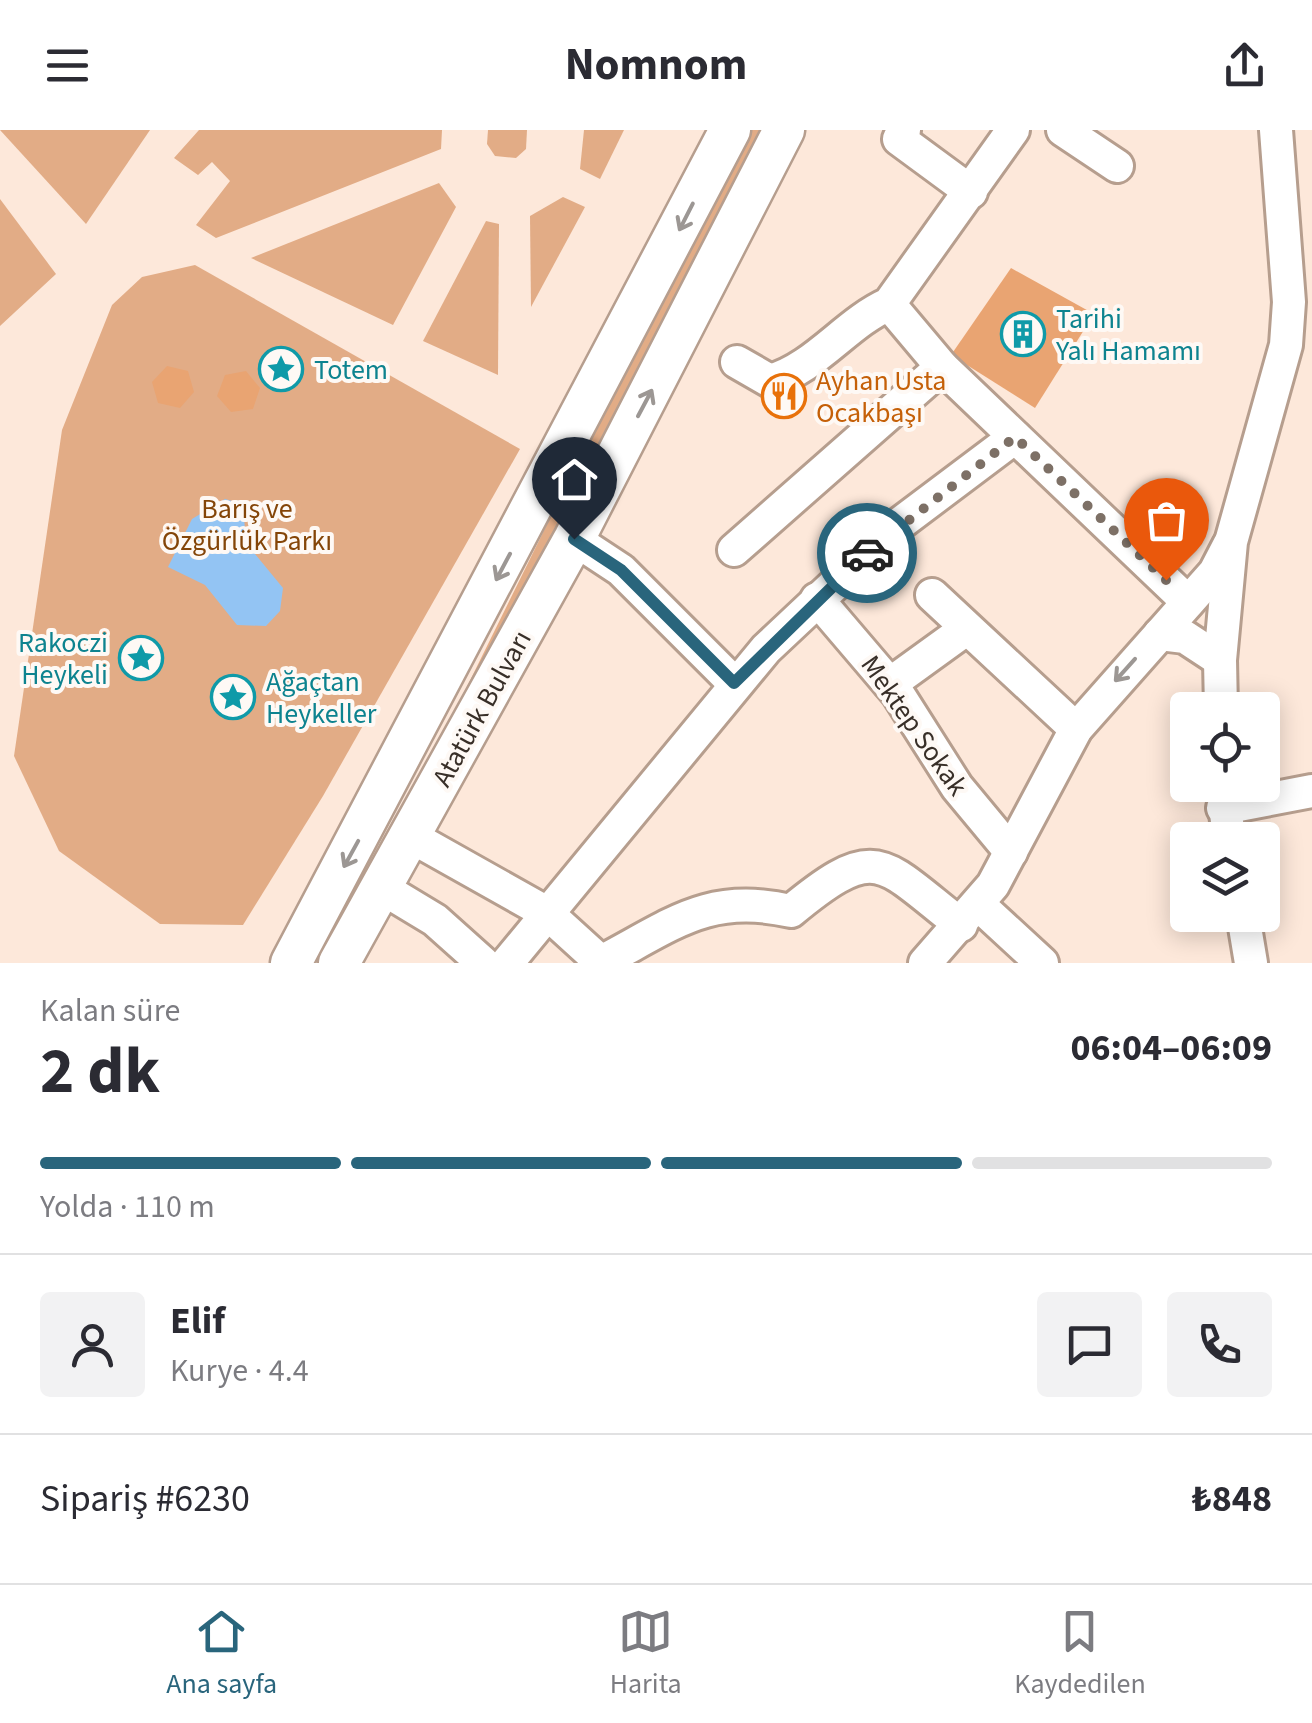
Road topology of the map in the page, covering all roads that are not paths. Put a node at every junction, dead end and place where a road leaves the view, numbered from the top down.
1 (730, 130) edge
2 (784, 130) edge
3 (904, 130) edge
4 (1014, 130) edge
5 (1063, 130) edge
6 (1276, 130) edge
7 (1118, 166) dead end
8 (971, 192) junction
9 (889, 304) junction
10 (1299, 337) edge
11 (737, 362) dead end
12 (942, 367) junction
13 (1015, 437) junction
14 (574, 539) junction
15 (1231, 542) junction
16 (734, 550) dead end
17 (932, 595) dead end
18 (817, 600) junction
19 (1188, 602) junction
20 (966, 629) junction
21 (1160, 634) junction
22 (1220, 660) junction
23 (734, 683) junction
24 (890, 684) junction
25 (1221, 692) edge
26 (1076, 729) junction
27 (1312, 791) edge
28 (1280, 793) edge
29 (410, 836) junction
30 (1012, 852) junction
31 (382, 888) junction
32 (548, 913) junction
33 (971, 915) junction
34 (1245, 932) edge
35 (602, 962) edge
36 (291, 963) edge
37 (339, 963) edge
38 (483, 963) edge
39 (507, 963) edge
40 (924, 963) edge
41 (1042, 963) edge
42 (1251, 963) edge

1 -> 36 main road, Atatürk Bulvarı
14 -> 2 main road, Atatürk Bulvarı
3 - 8 street
4 - 8 street
5 - 7 street
6 - 10 street
8 - 9 street
9 - 11 street
9 - 12 street
10 - 15 street
12 - 13 street
12 - 16 street
13 - 18 street
13 - 19 street
14 - 23 street
14 - 29 main road, Atatürk Bulvarı
15 - 19 street
15 - 22 street
17 - 20 street
18 - 23 street
18 - 24 street, Mektep Sokak
19 - 21 street
20 - 24 street
20 - 26 street
21 - 22 street
21 -> 26 street
22 - 25 street
23 - 32 street
24 - 30 street, Mektep Sokak
26 - 30 street
27 - 28 street
29 - 31 main road, Atatürk Bulvarı
29 - 32 street
30 - 33 street
31 - 37 main road, Atatürk Bulvarı
31 - 38 street
32 - 35 street
32 - 39 street
33 - 35 street
33 - 40 street
33 - 41 street
34 - 42 street

